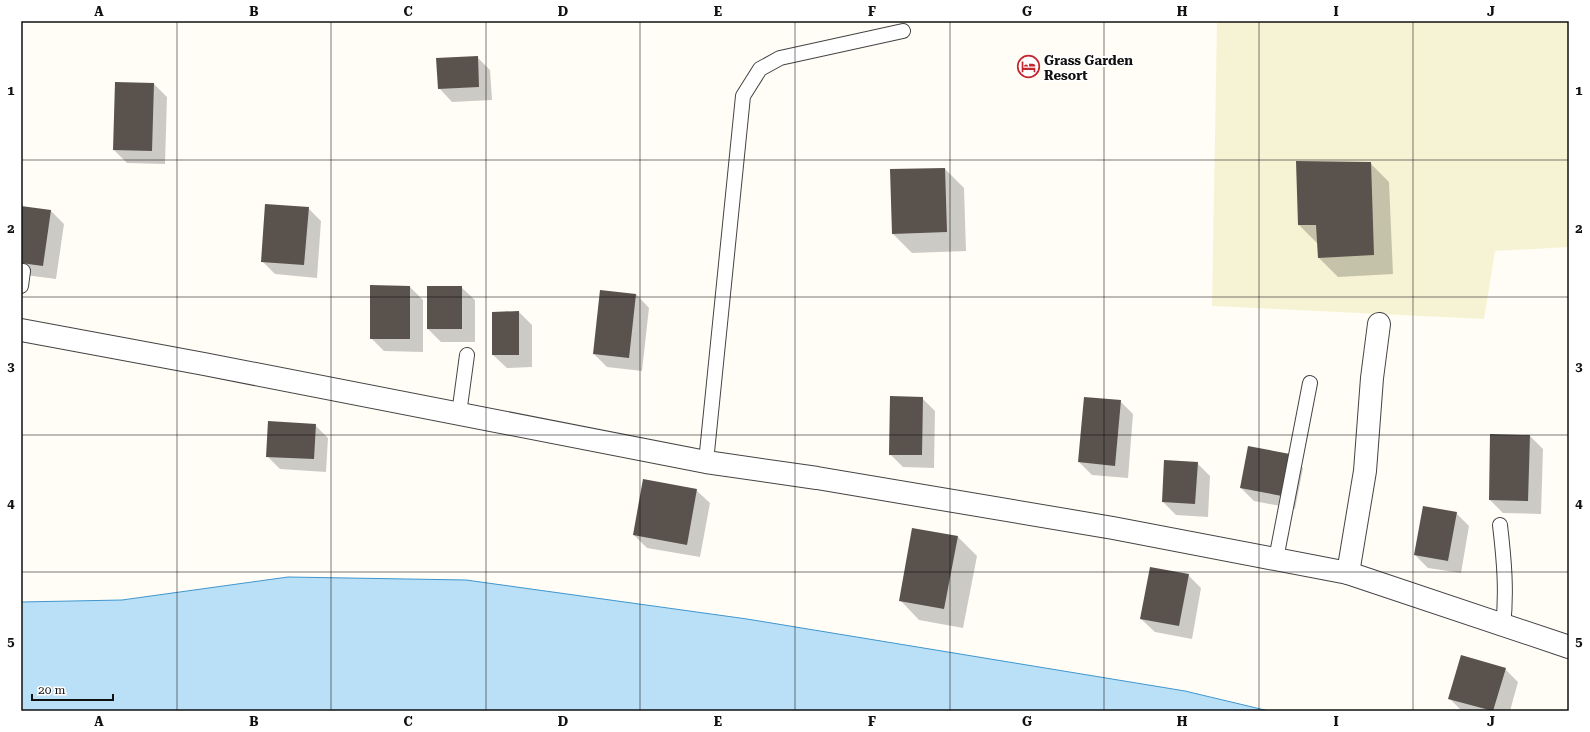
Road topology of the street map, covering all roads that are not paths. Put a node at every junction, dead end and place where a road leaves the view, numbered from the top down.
1 (903, 31) dead end
2 (23, 271) dead end
3 (21, 286) edge
4 (1379, 324) dead end
5 (21, 330) edge
6 (467, 355) dead end
7 (1310, 383) dead end
8 (459, 414) junction
9 (706, 462) junction
10 (1500, 525) dead end
11 (1276, 559) junction
12 (1348, 573) junction
13 (1503, 626) junction
14 (1569, 648) edge

1 - 9 lane
2 - 3 lane
4 - 12 street
5 - 8 street
6 - 8 lane
7 - 11 lane
8 - 9 street
9 - 11 street
10 - 13 lane
11 - 12 street
12 - 13 street
13 - 14 street

